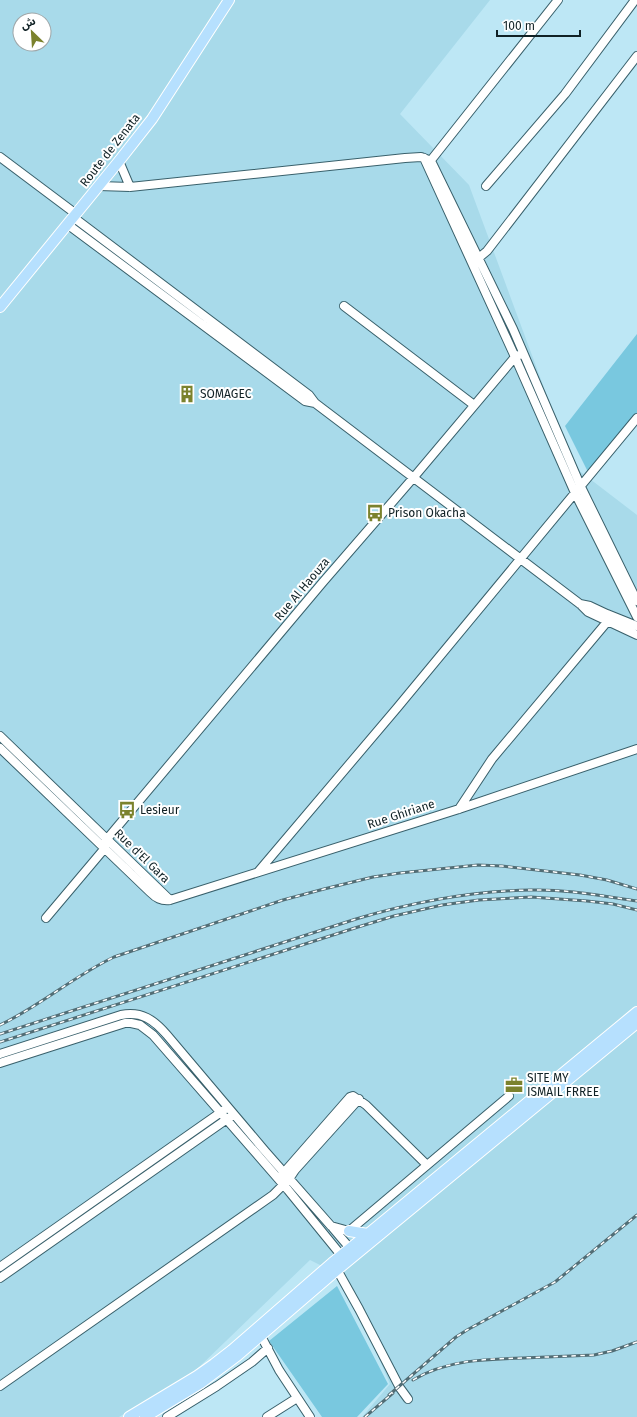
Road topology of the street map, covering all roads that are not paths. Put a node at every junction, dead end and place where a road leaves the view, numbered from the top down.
1 (229, 0) edge
2 (558, 0) edge
3 (635, 0) edge
4 (637, 56) edge
5 (0, 156) edge
6 (119, 161) junction
7 (427, 162) junction
8 (99, 186) junction
9 (486, 186) dead end
10 (130, 187) junction
11 (73, 217) junction
12 (476, 261) junction
13 (344, 306) dead end
14 (0, 307) edge
15 (523, 353) junction
16 (515, 357) junction
17 (474, 405) junction
18 (637, 418) edge
19 (414, 477) junction
20 (578, 490) junction
21 (521, 560) junction
22 (637, 601) edge
23 (580, 604) junction
24 (637, 617) edge
25 (607, 622) junction
26 (637, 626) edge
27 (637, 635) edge
28 (0, 736) edge
29 (0, 748) edge
30 (637, 749) edge
31 (459, 809) junction
32 (105, 844) junction
33 (258, 872) junction
34 (170, 900) joint
35 (46, 918) dead end
36 (637, 1012) edge
37 (152, 1021) junction
38 (637, 1023) edge
39 (146, 1029) junction
40 (0, 1054) edge
41 (0, 1063) edge
42 (509, 1096) dead end
43 (228, 1107) junction
44 (220, 1113) junction
45 (234, 1114) junction
46 (227, 1120) junction
47 (250, 1134) junction
48 (243, 1139) junction
49 (427, 1166) junction
50 (286, 1176) junction
51 (280, 1185) junction
52 (65, 1222) junction
53 (331, 1226) junction
54 (70, 1229) junction
55 (349, 1231) junction
56 (368, 1234) junction
57 (353, 1252) junction
58 (344, 1259) junction
59 (334, 1266) junction
60 (0, 1267) edge
61 (0, 1278) edge
62 (261, 1336) junction
63 (268, 1348) junction
64 (0, 1386) edge
65 (297, 1398) junction
66 (408, 1399) dead end
67 (129, 1417) edge
68 (145, 1417) edge
69 (167, 1417) edge
70 (267, 1417) edge
71 (310, 1417) edge

1 - 6 main road, Route de Zenata
2 - 7 street
3 - 9 street
4 - 12 street
5 - 11 street
6 - 8 main road, Route de Zenata
6 - 10 street
7 - 10 street
7 - 12 street
8 - 10 street
8 - 11 main road, Route de Zenata
11 - 14 main road, Route de Zenata
11 - 19 street
12 - 15 street
12 - 16 street
13 - 17 street
15 - 16 street, Rue Al Haouza
15 - 20 street
16 - 17 street, Rue Al Haouza
16 - 20 street
17 - 19 street, Rue Al Haouza
18 - 20 street
19 - 21 street
19 - 32 street, Rue Al Haouza
20 - 21 street
20 - 22 street
20 - 24 street
21 - 23 street
21 - 33 street
23 - 25 street
23 - 26 street
25 - 27 street
25 - 31 street
28 - 32 street, Rue d'El Gara
29 - 32 street, Rue d'El Gara
30 - 31 street, Rue Ghiriane
31 - 33 street, Rue Ghiriane
32 - 34 street, Rue d'El Gara
32 - 35 street, Rue Al Haouza
33 - 34 street, Rue Ghiriane
36 - 56 main road
37 - 39 street
37 - 40 street
37 - 43 street
38 - 57 main road
39 - 41 street
39 - 44 street
42 - 49 street
43 - 44 street
43 - 45 street
44 - 46 street
44 - 52 street
45 - 46 street
45 - 47 street
46 - 48 street
46 - 54 street
47 - 48 street
47 - 50 street
48 - 51 street
49 - 50 street
49 - 55 street
50 - 51 street
50 - 53 street
51 - 58 street
51 - 64 street
52 - 54 street
52 - 60 street
53 - 55 street
53 - 57 street
54 - 61 street
55 - 56 main road
56 - 57 main road
57 - 58 main road
58 - 59 main road
59 - 62 main road
59 - 66 street
59 - 67 main road
62 - 63 street
62 - 68 main road
63 - 65 street
63 - 69 street
65 - 70 street
65 - 71 street

